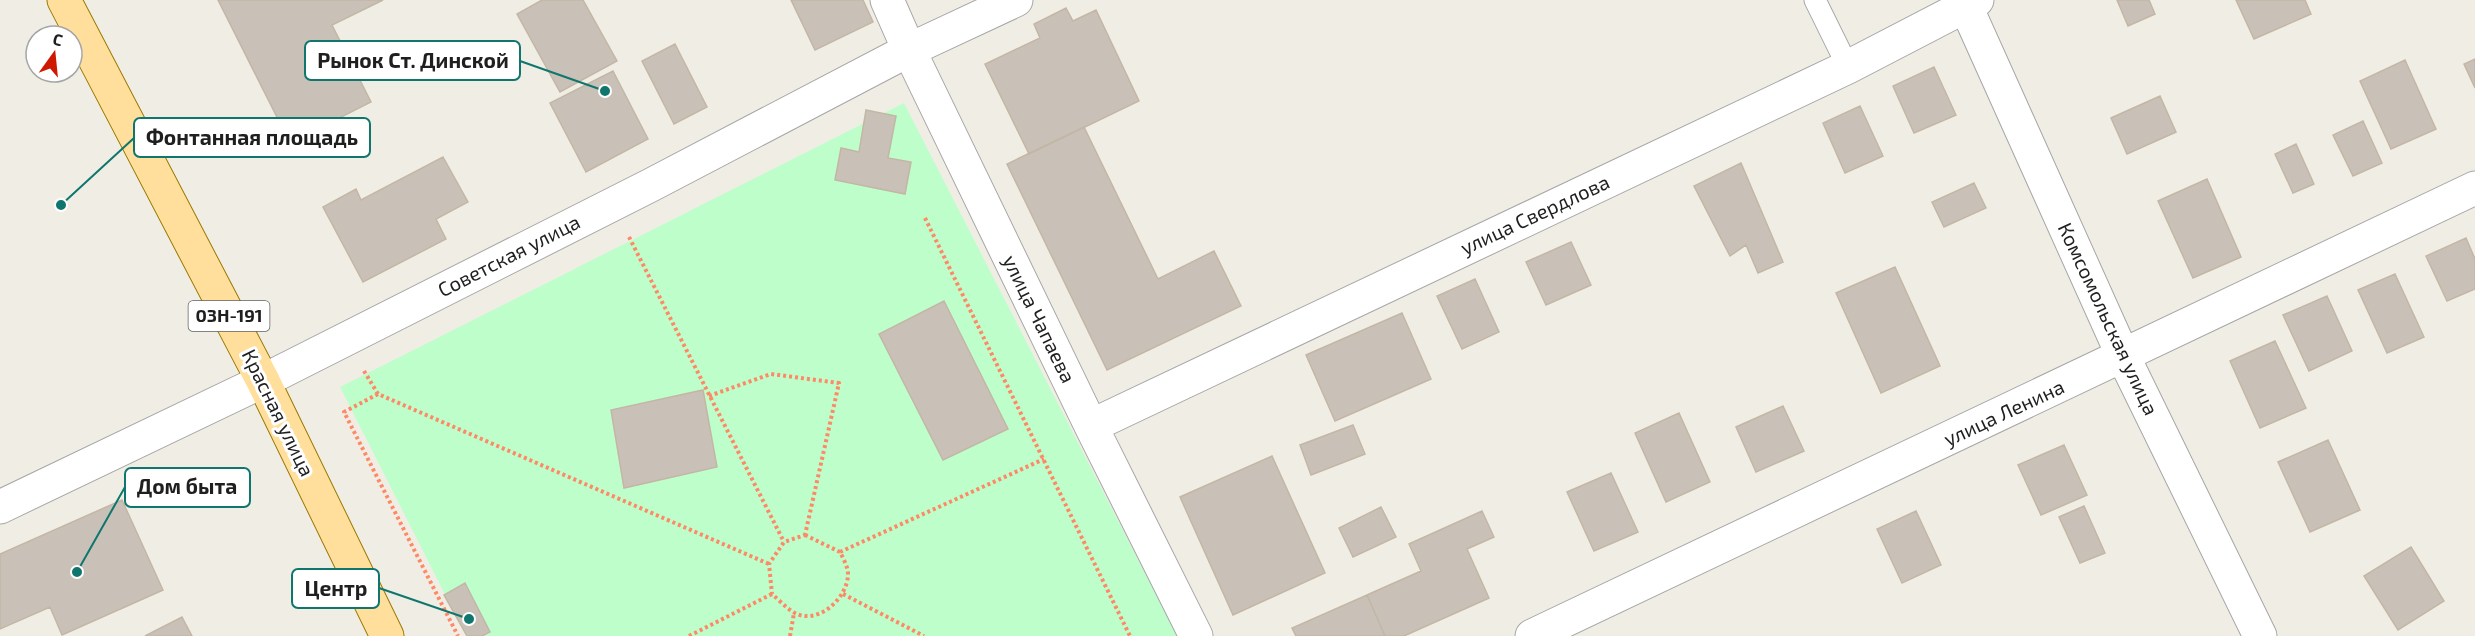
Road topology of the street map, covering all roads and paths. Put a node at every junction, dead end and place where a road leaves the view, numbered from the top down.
1 (64, 0) edge
2 (887, 0) edge
3 (1016, 0) edge
4 (1815, 0) edge
5 (1968, 2) edge
6 (909, 50) junction
7 (1848, 67) junction
8 (2475, 188) edge
9 (612, 204) junction
10 (925, 218) dead end
11 (344, 340) junction
12 (2124, 356) junction
13 (263, 381) junction
14 (378, 394) junction
15 (709, 396) junction
16 (1091, 426) junction
17 (1044, 459) junction
18 (0, 507) edge
19 (805, 535) junction
20 (784, 542) junction
21 (840, 552) junction
22 (769, 564) junction
23 (772, 594) junction
24 (843, 594) junction
25 (794, 613) junction
26 (387, 636) edge
27 (458, 636) edge
28 (689, 636) edge
29 (790, 636) edge
30 (924, 636) edge
31 (1130, 636) edge
32 (1196, 636) edge
33 (1532, 636) edge
34 (2260, 636) edge

1 - 13 main road, Красная улица / 03Н-191
2 - 6 street, улица Чапаева
3 - 6 street, Советская улица
4 - 7 lane
5 - 7 street, улица Свердлова
5 - 12 street, Комсомольская улица
6 - 9 street, Советская улица
6 - 16 street, улица Чапаева
7 - 16 street, улица Свердлова
8 - 12 street, улица Ленина
9 - 11 street, Советская улица
9 - 15 path
10 - 17 path
11 - 13 street, Советская улица
11 - 14 path
12 - 33 street, улица Ленина
12 - 34 street, Комсомольская улица
13 - 18 street, Советская улица
13 - 26 main road, Красная улица / 03Н-191
14 - 22 path
14 - 27 path
15 - 19 path
15 - 20 path
16 - 32 street, улица Чапаева
17 - 21 path
17 - 31 path
19 - 20 path
19 - 21 path
20 - 22 path
21 - 24 path
22 - 23 path
23 - 25 path
23 - 28 path
24 - 25 path
24 - 30 path
25 - 29 path

